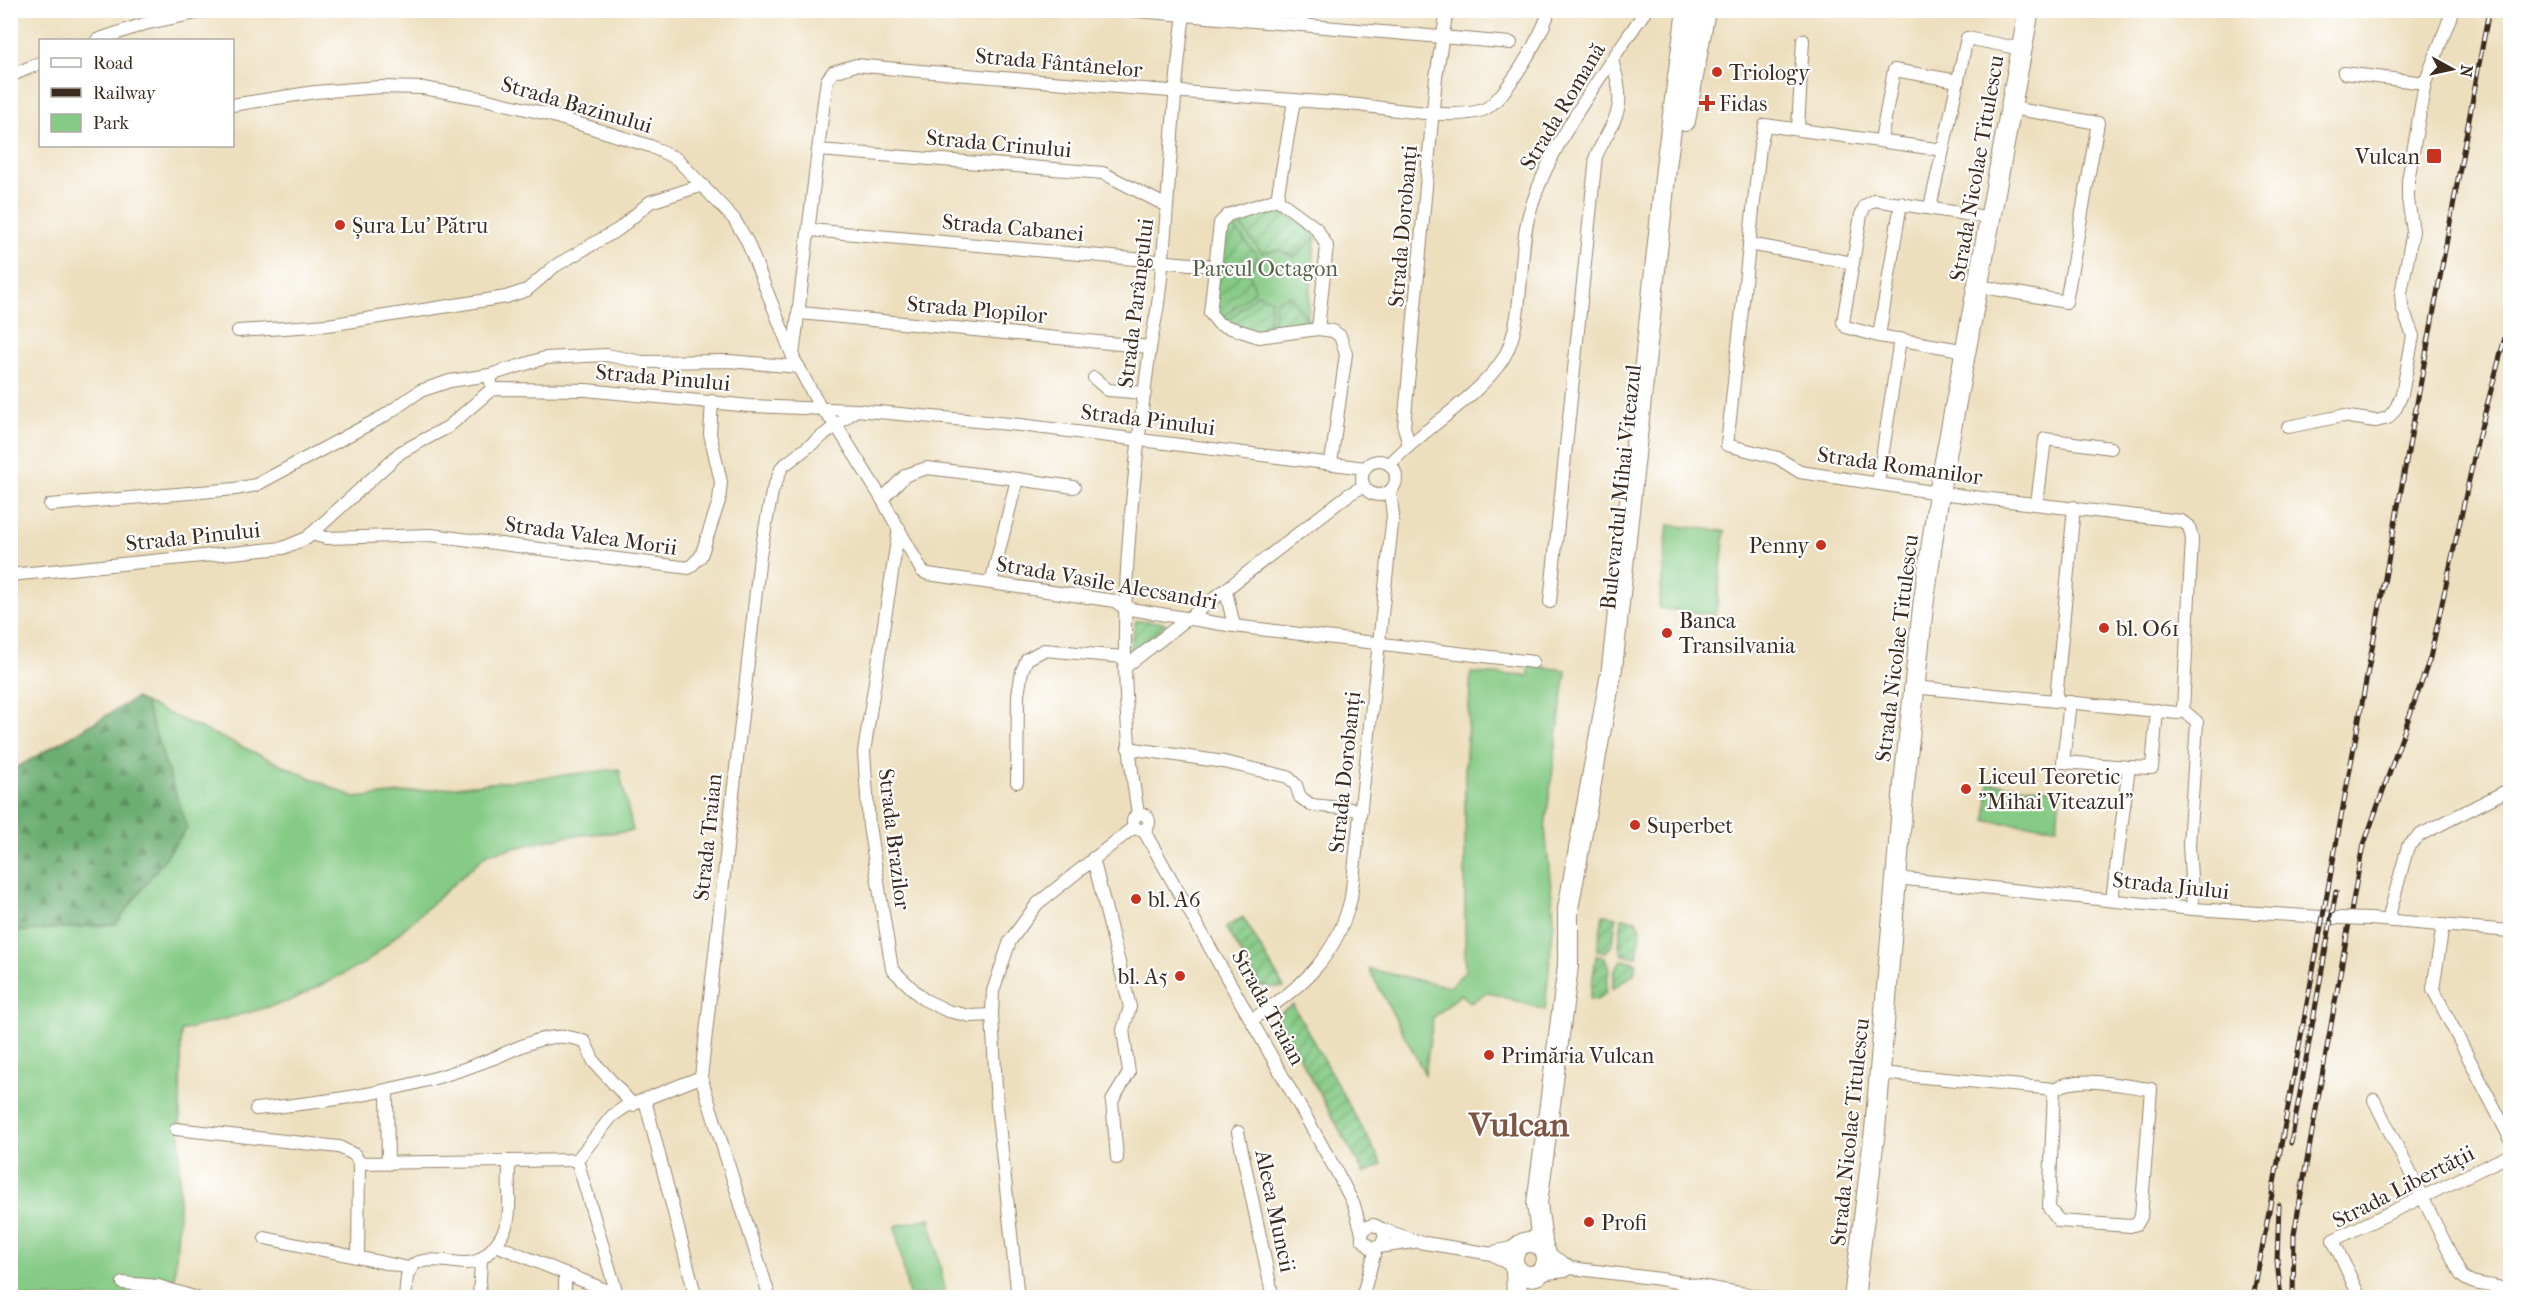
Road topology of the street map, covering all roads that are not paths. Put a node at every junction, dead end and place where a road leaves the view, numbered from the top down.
1 (211, 10) edge
2 (1126, 10) edge
3 (1447, 10) edge
4 (1550, 10) edge
5 (1646, 10) edge
6 (1687, 10) edge
7 (1705, 10) edge
8 (2029, 10) edge
9 (2453, 10) edge
10 (1184, 15) junction
11 (1443, 37) junction
12 (102, 39) edge
13 (1803, 40) dead end
14 (1510, 43) dead end
15 (2022, 49) junction
16 (1612, 61) junction
17 (39, 63) edge
18 (2344, 73) dead end
19 (10, 76) edge
20 (1958, 81) junction
21 (2425, 83) junction
22 (1176, 93) junction
23 (1294, 101) junction
24 (234, 105) edge
25 (2012, 108) junction
26 (1433, 113) junction
27 (1798, 128) junction
28 (1881, 140) junction
29 (819, 150) junction
30 (1943, 150) junction
31 (703, 185) junction
32 (1277, 199) junction
33 (1901, 203) junction
34 (1167, 206) junction
35 (1930, 207) junction
36 (1992, 218) junction
37 (810, 230) junction
38 (1749, 244) junction
39 (1162, 262) junction
40 (1853, 263) junction
41 (1213, 266) junction
42 (1979, 286) junction
43 (800, 313) junction
44 (1318, 329) junction
45 (238, 330) dead end
46 (1879, 336) junction
47 (1900, 339) junction
48 (1150, 346) junction
49 (1967, 351) junction
50 (796, 362) junction
51 (490, 375) junction
52 (1094, 378) dead end
53 (492, 389) junction
54 (1145, 393) junction
55 (712, 401) junction
56 (819, 407) junction
57 (856, 410) junction
58 (836, 425) junction
59 (2288, 427) dead end
60 (1139, 439) junction
61 (1409, 445) junction
62 (2111, 448) dead end
63 (1331, 463) junction
64 (1389, 464) junction
65 (1365, 468) junction
66 (1017, 479) junction
67 (1878, 484) junction
68 (1364, 486) junction
69 (1074, 487) dead end
70 (1390, 491) junction
71 (1939, 494) junction
72 (882, 499) junction
73 (2037, 504) junction
74 (50, 505) dead end
75 (2074, 507) junction
76 (899, 528) junction
77 (311, 534) junction
78 (10, 575) edge
79 (991, 583) junction
80 (1226, 591) junction
81 (1550, 602) dead end
82 (1124, 608) junction
83 (1187, 618) junction
84 (1234, 626) junction
85 (1380, 644) junction
86 (1123, 662) junction
87 (1533, 662) dead end
88 (1914, 687) junction
89 (2056, 700) junction
90 (2070, 702) junction
91 (2157, 710) junction
92 (2183, 710) junction
93 (1128, 748) junction
94 (2129, 767) junction
95 (1017, 782) dead end
96 (2511, 789) edge
97 (1361, 810) junction
98 (1139, 829) junction
99 (1094, 858) junction
100 (1896, 878) junction
101 (2112, 900) junction
102 (2193, 909) junction
103 (2388, 920) junction
104 (2443, 925) junction
105 (2511, 931) edge
106 (1568, 966) junction
107 (992, 1015) junction
108 (1253, 1018) junction
109 (1880, 1073) junction
110 (701, 1077) junction
111 (2055, 1089) junction
112 (387, 1092) junction
113 (645, 1100) junction
114 (2374, 1100) dead end
115 (633, 1105) junction
116 (256, 1109) dead end
117 (176, 1129) dead end
118 (1238, 1132) dead end
119 (2511, 1138) edge
120 (2511, 1155) edge
121 (1117, 1158) dead end
122 (510, 1161) junction
123 (577, 1161) junction
124 (359, 1163) junction
125 (388, 1164) junction
126 (2422, 1196) junction
127 (1537, 1204) junction
128 (1354, 1205) junction
129 (1380, 1227) junction
130 (265, 1238) dead end
131 (1419, 1242) junction
132 (1371, 1243) junction
133 (496, 1245) junction
134 (1518, 1246) junction
135 (1544, 1249) junction
136 (1492, 1254) junction
137 (358, 1257) junction
138 (481, 1260) junction
139 (409, 1268) junction
140 (1571, 1268) junction
141 (1515, 1269) junction
142 (565, 1273) junction
143 (1538, 1274) junction
144 (123, 1284) dead end
145 (2511, 1293) edge
146 (621, 1296) edge
147 (197, 1298) edge
148 (405, 1298) edge
149 (479, 1298) edge
150 (565, 1298) edge
151 (696, 1298) edge
152 (771, 1298) edge
153 (1018, 1298) edge
154 (1273, 1298) edge
155 (1362, 1298) edge
156 (1517, 1298) edge
157 (1526, 1298) edge
158 (1768, 1298) edge
159 (1854, 1298) edge
160 (2360, 1298) edge

1 - 12 street
2 - 10 street
3 - 11 street, Strada Dorobanți
4 - 26 street, Strada Fântânelor
5 - 16 street, Strada Romană
6 - 106 main road, Bulevardul Mihai Viteazul
7 - 106 main road, Bulevardul Mihai Viteazul
8 - 15 main road, Strada Nicolae Titulescu
9 - 21 street
10 - 11 street
10 - 22 street, Strada Parângului
11 - 14 street
11 - 26 street, Strada Dorobanți
13 - 27 street
15 - 20 street
15 - 25 main road, Strada Nicolae Titulescu
16 - 61 street, Strada Romană
16 - 81 street
17 - 19 street
18 - 21 street
20 - 28 street
20 - 30 street
21 - 59 street
22 - 23 street, Strada Fântânelor
22 - 29 street, Strada Fântânelor
22 - 34 street, Strada Parângului
23 - 26 street, Strada Fântânelor
23 - 32 street
24 - 31 street, Strada Bazinului
25 - 36 main road, Strada Nicolae Titulescu
25 - 42 street
26 - 61 street, Strada Dorobanți
27 - 28 street
27 - 38 street
28 - 30 street
29 - 34 street, Strada Crinului
29 - 37 street, Strada Fântânelor
30 - 35 street
31 - 45 street
31 - 50 street, Strada Bazinului
32 - 41 street
32 - 44 street
33 - 35 street
33 - 40 street
33 - 46 street
34 - 39 street, Strada Parângului
35 - 36 street
36 - 42 main road, Strada Nicolae Titulescu
37 - 39 street, Strada Cabanei
37 - 43 street, Strada Fântânelor
38 - 40 street
38 - 67 street, Strada Romanilor
39 - 41 street, Strada Cabanei
39 - 48 street, Strada Parângului
40 - 46 street
41 - 44 street
42 - 49 main road, Strada Nicolae Titulescu
43 - 48 street, Strada Plopilor
43 - 50 street, Strada Fântânelor
44 - 63 street
46 - 47 street
47 - 49 street
47 - 67 street
48 - 54 street, Strada Parângului
49 - 71 main road, Strada Nicolae Titulescu
50 - 51 street
50 - 56 street, Strada Vasile Alecsandri
51 - 53 street
51 - 74 street
52 - 54 street
53 - 55 street, Strada Pinului
53 - 77 street, Strada Pinului
54 - 60 street, Strada Parângului
55 - 56 street, Strada Pinului
55 - 77 street, Strada Valea Morii
56 - 57 street, Strada Pinului
56 - 58 street, Strada Vasile Alecsandri
57 - 58 street, Strada Traian
57 - 60 street, Strada Pinului
58 - 72 street, Strada Vasile Alecsandri
58 - 110 street, Strada Traian
60 - 63 street, Strada Pinului
60 - 82 street, Strada Parângului
61 - 64 street, Strada Romană
62 - 73 street
63 - 65 street, Strada Pinului
64 - 65 street
64 - 70 street
65 - 68 street
66 - 69 street
66 - 72 street
66 - 79 street
67 - 71 street, Strada Romanilor
68 - 70 street
68 - 80 street
70 - 85 street, Strada Dorobanți
71 - 73 street, Strada Romanilor
71 - 88 main road, Strada Nicolae Titulescu
72 - 76 street, Strada Vasile Alecsandri
73 - 75 street, Strada Romanilor
75 - 89 street
75 - 92 street, Strada Romanilor
76 - 79 street, Strada Vasile Alecsandri
76 - 107 street, Strada Brazilor
77 - 78 street, Strada Pinului
79 - 82 street, Strada Vasile Alecsandri
80 - 83 street
80 - 84 street
82 - 83 street, Strada Vasile Alecsandri
82 - 86 street, Strada Parângului
83 - 84 street, Strada Vasile Alecsandri
83 - 86 street
84 - 85 street, Strada Vasile Alecsandri
85 - 87 street, Strada Vasile Alecsandri
85 - 97 street, Strada Dorobanți
86 - 93 street
86 - 95 street
88 - 89 street
88 - 100 main road, Strada Nicolae Titulescu
89 - 90 street
90 - 91 street
90 - 94 street
91 - 92 street
91 - 94 street
92 - 102 street
93 - 97 street
93 - 98 street
94 - 101 street
96 - 103 street
97 - 108 street, Strada Dorobanți
98 - 99 street
98 - 108 street, Strada Traian
99 - 107 street
99 - 121 street
100 - 101 street, Strada Jiului
100 - 109 main road, Strada Nicolae Titulescu
101 - 102 street, Strada Jiului
102 - 103 street, Strada Jiului, bridge
103 - 104 street, Strada Jiului
104 - 105 street, Strada Jiului
104 - 119 street
106 - 127 main road, Bulevardul Mihai Viteazul
107 - 153 street
108 - 128 street, Strada Traian
109 - 111 street
109 - 159 main road, Strada Nicolae Titulescu
110 - 113 street
110 - 152 street, Strada Traian
111 - 111 street
112 - 115 street
112 - 116 street
112 - 125 street
113 - 115 street
113 - 151 street
114 - 126 street
115 - 123 street
117 - 124 street
118 - 154 street, Aleea Muncii
120 - 126 street, Strada Libertății
122 - 123 street
122 - 125 street
122 - 133 street
123 - 146 street
124 - 125 street
124 - 137 street
126 - 145 street
126 - 160 street, Strada Libertății
127 - 134 main road, Bulevardul Mihai Viteazul
127 - 135 main road, Bulevardul Mihai Viteazul
128 - 129 street, Strada Traian
128 - 132 street, Strada Traian
129 - 131 street, Strada Traian
129 - 132 street
129 - 132 street
130 - 137 street
131 - 132 street, Strada Traian
131 - 136 street, Strada Traian
132 - 155 street
133 - 138 street
133 - 142 street
134 - 135 main road
134 - 136 street, Strada Traian
134 - 141 main road
135 - 140 street
135 - 143 main road
136 - 141 street, Strada Traian
137 - 139 street
138 - 139 street
138 - 149 street
139 - 148 street
140 - 143 street
140 - 158 street
141 - 143 main road
141 - 156 main road
142 - 146 street
142 - 150 street
143 - 157 main road
144 - 147 street

